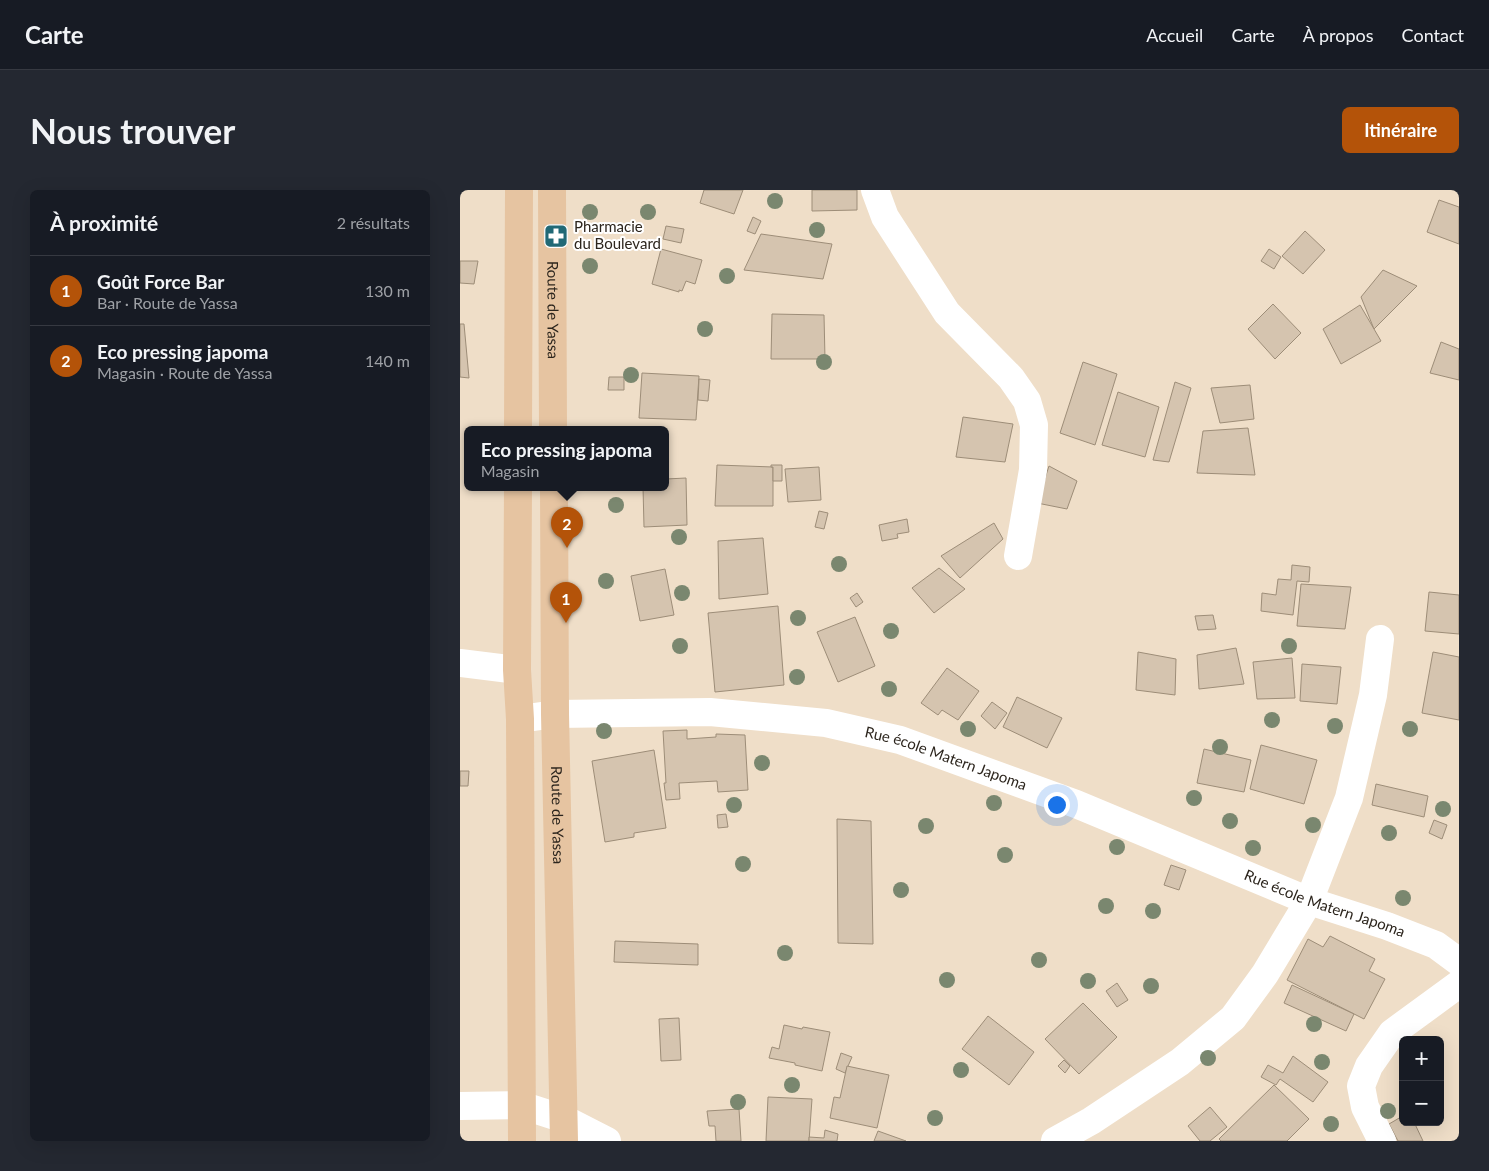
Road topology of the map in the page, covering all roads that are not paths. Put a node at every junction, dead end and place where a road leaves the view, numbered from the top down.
1 (519, 190) edge
2 (552, 190) edge
3 (874, 190) edge
4 (518, 426) edge
5 (553, 426) edge
6 (518, 491) edge
7 (554, 491) edge
8 (1018, 556) dead end
9 (1380, 639) dead end
10 (460, 663) edge
11 (517, 670) junction
12 (555, 714) junction
13 (520, 719) junction
14 (1309, 901) junction
15 (1459, 962) edge
16 (1459, 984) edge
17 (522, 1105) junction
18 (460, 1106) edge
19 (564, 1130) edge
20 (522, 1141) edge
21 (607, 1141) edge
22 (1055, 1141) edge
23 (1382, 1141) edge

1 - 4 main road
2 - 5 main road, Route de Yassa
3 - 8 street
6 - 11 main road
7 - 12 main road, Route de Yassa
9 - 14 street
10 - 11 street
11 - 13 main road
12 - 13 street, Rue école Matern Japoma
12 - 14 street, Rue école Matern Japoma
12 - 19 main road, Route de Yassa
13 - 17 main road
14 - 15 street, Rue école Matern Japoma
14 - 22 street
16 - 23 street
17 - 18 street
17 - 19 street
17 - 20 main road
19 - 21 street

